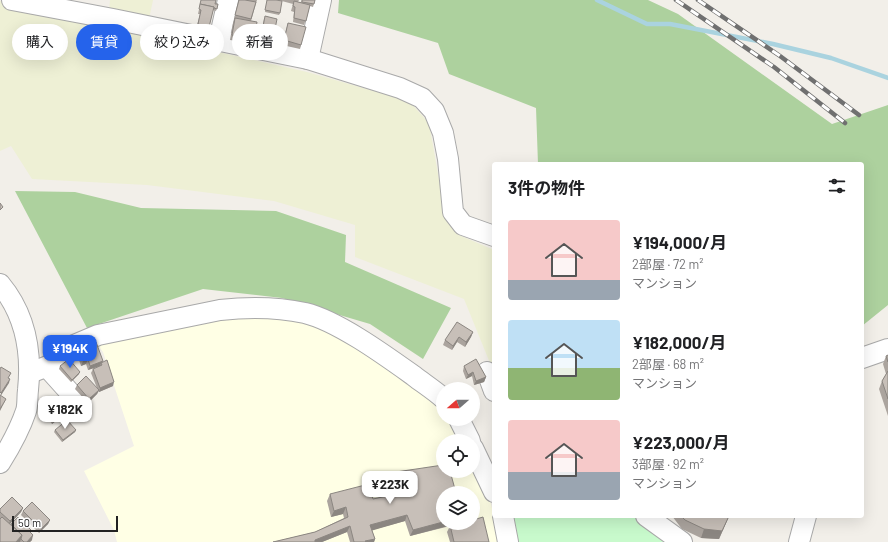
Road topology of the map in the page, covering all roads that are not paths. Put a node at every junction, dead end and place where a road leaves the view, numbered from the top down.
1 (12, 0) edge
2 (228, 0) edge
3 (321, 0) edge
4 (223, 24) edge
5 (140, 25) edge
6 (224, 41) edge
7 (308, 59) junction
8 (492, 235) edge
9 (0, 284) edge
10 (888, 349) edge
11 (864, 357) edge
12 (39, 370) junction
13 (487, 372) dead end
14 (492, 386) edge
15 (436, 393) edge
16 (74, 396) dead end
17 (0, 463) edge
18 (480, 463) edge
19 (492, 488) edge
20 (503, 518) edge
21 (649, 518) edge
22 (805, 518) edge
23 (508, 542) edge
24 (682, 542) edge
25 (799, 542) edge

1 - 5 street
2 - 4 street
3 - 7 street
6 - 7 street
7 - 8 street
9 - 12 street
10 - 11 street
12 - 15 street
12 - 16 street
12 - 17 street
13 - 14 street
18 - 19 street
20 - 23 street
21 - 24 street
22 - 25 street

